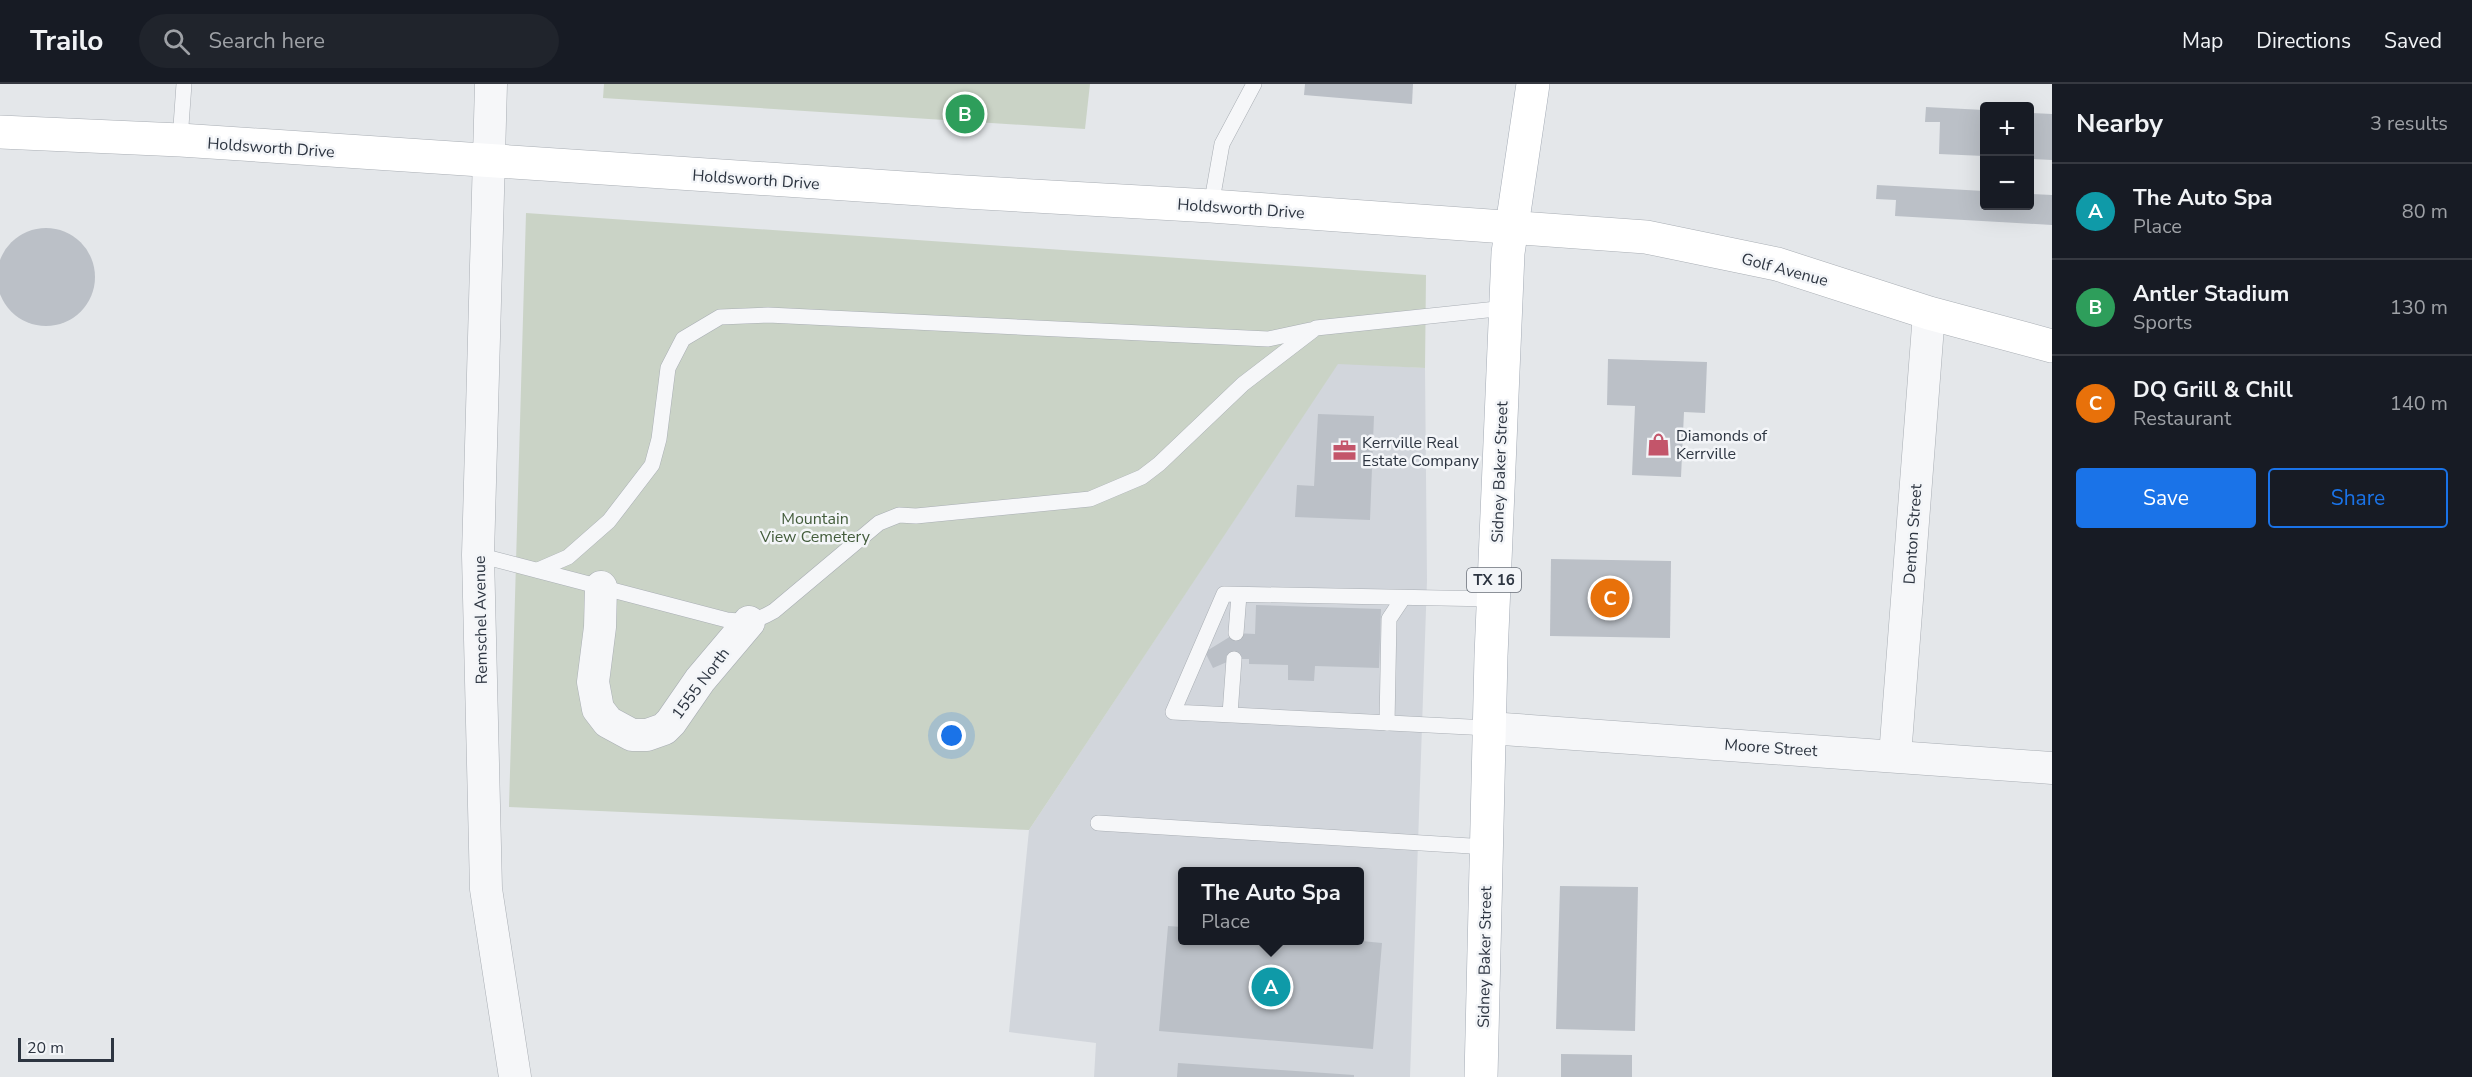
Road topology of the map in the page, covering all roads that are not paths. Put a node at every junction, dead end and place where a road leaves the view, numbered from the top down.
1 (184, 84) edge
2 (491, 84) edge
3 (1254, 84) edge
4 (1533, 84) edge
5 (0, 132) edge
6 (180, 140) junction
7 (488, 161) junction
8 (1211, 206) junction
9 (1512, 227) junction
10 (1506, 308) junction
11 (1929, 313) junction
12 (1316, 328) junction
13 (2052, 346) edge
14 (478, 555) junction
15 (538, 570) junction
16 (601, 587) junction
17 (1239, 595) junction
18 (1403, 598) junction
19 (1493, 599) junction
20 (749, 622) junction
21 (1236, 633) dead end
22 (1234, 659) dead end
23 (1230, 714) junction
24 (1387, 723) junction
25 (1490, 728) junction
26 (1895, 756) junction
27 (2052, 768) edge
28 (1098, 823) dead end
29 (1487, 847) junction
30 (515, 1077) edge
31 (1481, 1077) edge

1 - 6 lane
2 - 7 street, Remschel Avenue
3 - 8 lane
4 - 9 main road, Sidney Baker Street / TX 16
5 - 6 main road, Holdsworth Drive
6 - 7 main road, Holdsworth Drive
7 - 8 main road, Holdsworth Drive
7 - 14 street, Remschel Avenue
8 - 9 main road, Holdsworth Drive
9 - 10 main road, Sidney Baker Street / TX 16
9 - 11 main road, Golf Avenue
10 - 12 lane
10 - 19 main road, Sidney Baker Street / TX 16
11 - 13 main road, Golf Avenue
11 - 26 street, Denton Street
12 - 15 lane
12 - 20 lane
14 - 15 lane
14 - 30 street, Remschel Avenue
15 - 16 lane
16 - 20 lane
16 - 20 street, 1555 North
17 - 18 lane
17 - 21 lane
17 - 23 lane
18 - 19 lane
18 - 24 lane
19 - 25 main road, Sidney Baker Street / TX 16
22 - 23 lane
23 - 24 lane
24 - 25 lane
25 - 26 street, Moore Street
25 - 29 main road, Sidney Baker Street / TX 16
26 - 27 street, Moore Street
28 - 29 lane
29 - 31 main road, Sidney Baker Street / TX 16

